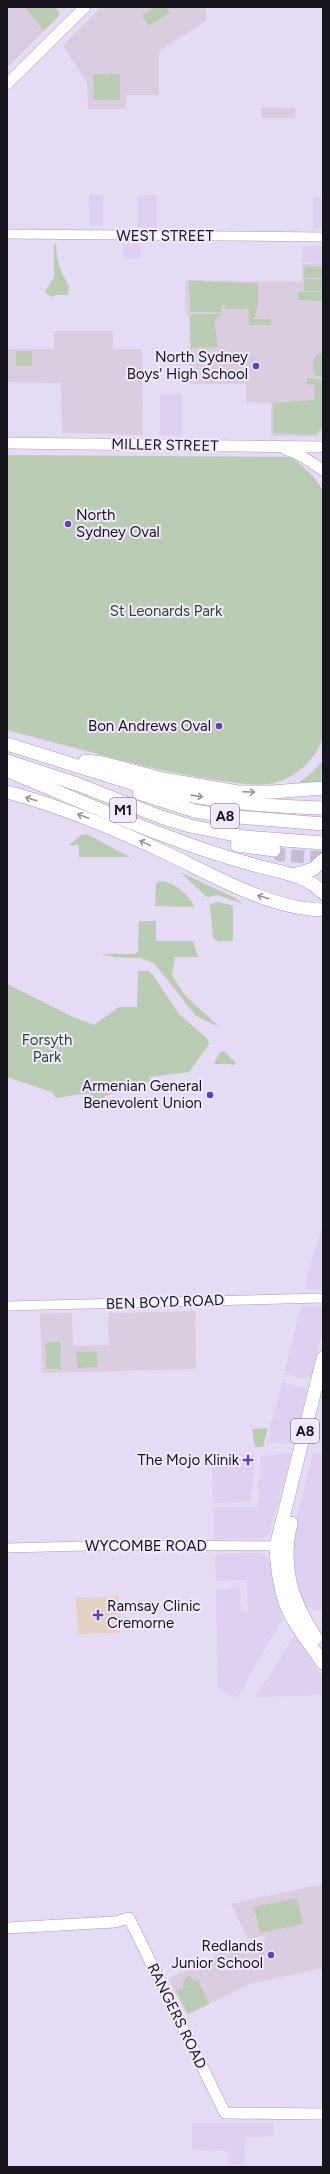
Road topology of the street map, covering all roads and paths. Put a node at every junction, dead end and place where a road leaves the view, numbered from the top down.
1 (85, 7) edge
2 (7, 84) edge
3 (7, 234) edge
4 (323, 237) edge
5 (323, 439) edge
6 (7, 443) edge
7 (278, 446) junction
8 (310, 447) junction
9 (323, 447) edge
10 (323, 470) edge
11 (7, 737) edge
12 (7, 744) edge
13 (7, 756) edge
14 (7, 761) edge
15 (85, 761) junction
16 (68, 763) junction
17 (7, 767) edge
18 (7, 779) edge
19 (80, 780) junction
20 (159, 788) junction
21 (323, 788) edge
22 (10, 793) edge
23 (63, 795) junction
24 (321, 808) dead end
25 (195, 811) junction
26 (323, 824) edge
27 (321, 840) edge
28 (274, 850) tunnel mouth
29 (323, 860) edge
30 (301, 876) junction
31 (323, 893) edge
32 (323, 910) edge
33 (323, 1298) edge
34 (7, 1306) edge
35 (323, 1358) edge
36 (323, 1387) edge
37 (281, 1546) junction
38 (7, 1548) edge
39 (323, 1648) edge
40 (323, 1663) edge
41 (7, 1928) edge
42 (323, 2114) edge

1 - 2 main road
3 - 4 street, WEST STREET
5 - 8 main road
6 - 7 main road, MILLER STREET
7 - 8 main road, MILLER STREET
7 - 10 main road
8 - 9 main road, MILLER STREET
11 - 15 highway, M1
12 - 16 highway, M1
13 - 19 highway, M1
14 - 27 highway
15 - 20 highway, M1
15 -> 21 highway
16 - 20 highway, M1
16 - 25 highway, A8
17 - 23 highway
17 - 28 highway, M1
18 - 23 highway
19 - 25 highway
19 - 27 highway, M1
20 -> 24 highway, M1
32 -> 22 highway
23 - 30 highway
25 - 26 highway, A8
29 - 30 highway
30 - 31 highway
33 - 34 street, BEN BOYD ROAD
35 - 37 highway, A8
36 - 37 highway, A8
37 - 38 street, WYCOMBE ROAD
37 - 39 highway, A8
37 - 40 highway, A8
41 - 42 main road, RANGERS ROAD

